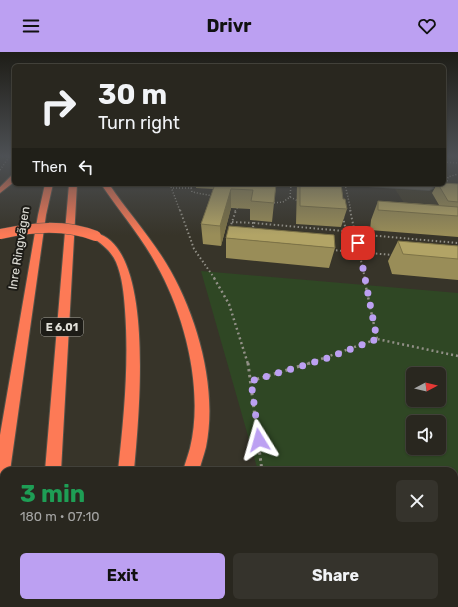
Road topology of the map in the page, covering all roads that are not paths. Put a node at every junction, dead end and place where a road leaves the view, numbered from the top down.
1 (9, 183) edge
2 (49, 186) edge
3 (73, 186) edge
4 (106, 186) edge
5 (398, 186) edge
6 (429, 188) dead end
7 (0, 191) edge
8 (0, 234) edge
9 (3, 467) edge
10 (53, 467) edge
11 (126, 467) edge
12 (192, 467) edge

1 - 7 highway
2 - 9 highway, Inre Ringvägen / E 6.01
3 - 10 highway, E 6.01
4 - 12 highway
5 - 6 street
8 - 11 highway, bridge

